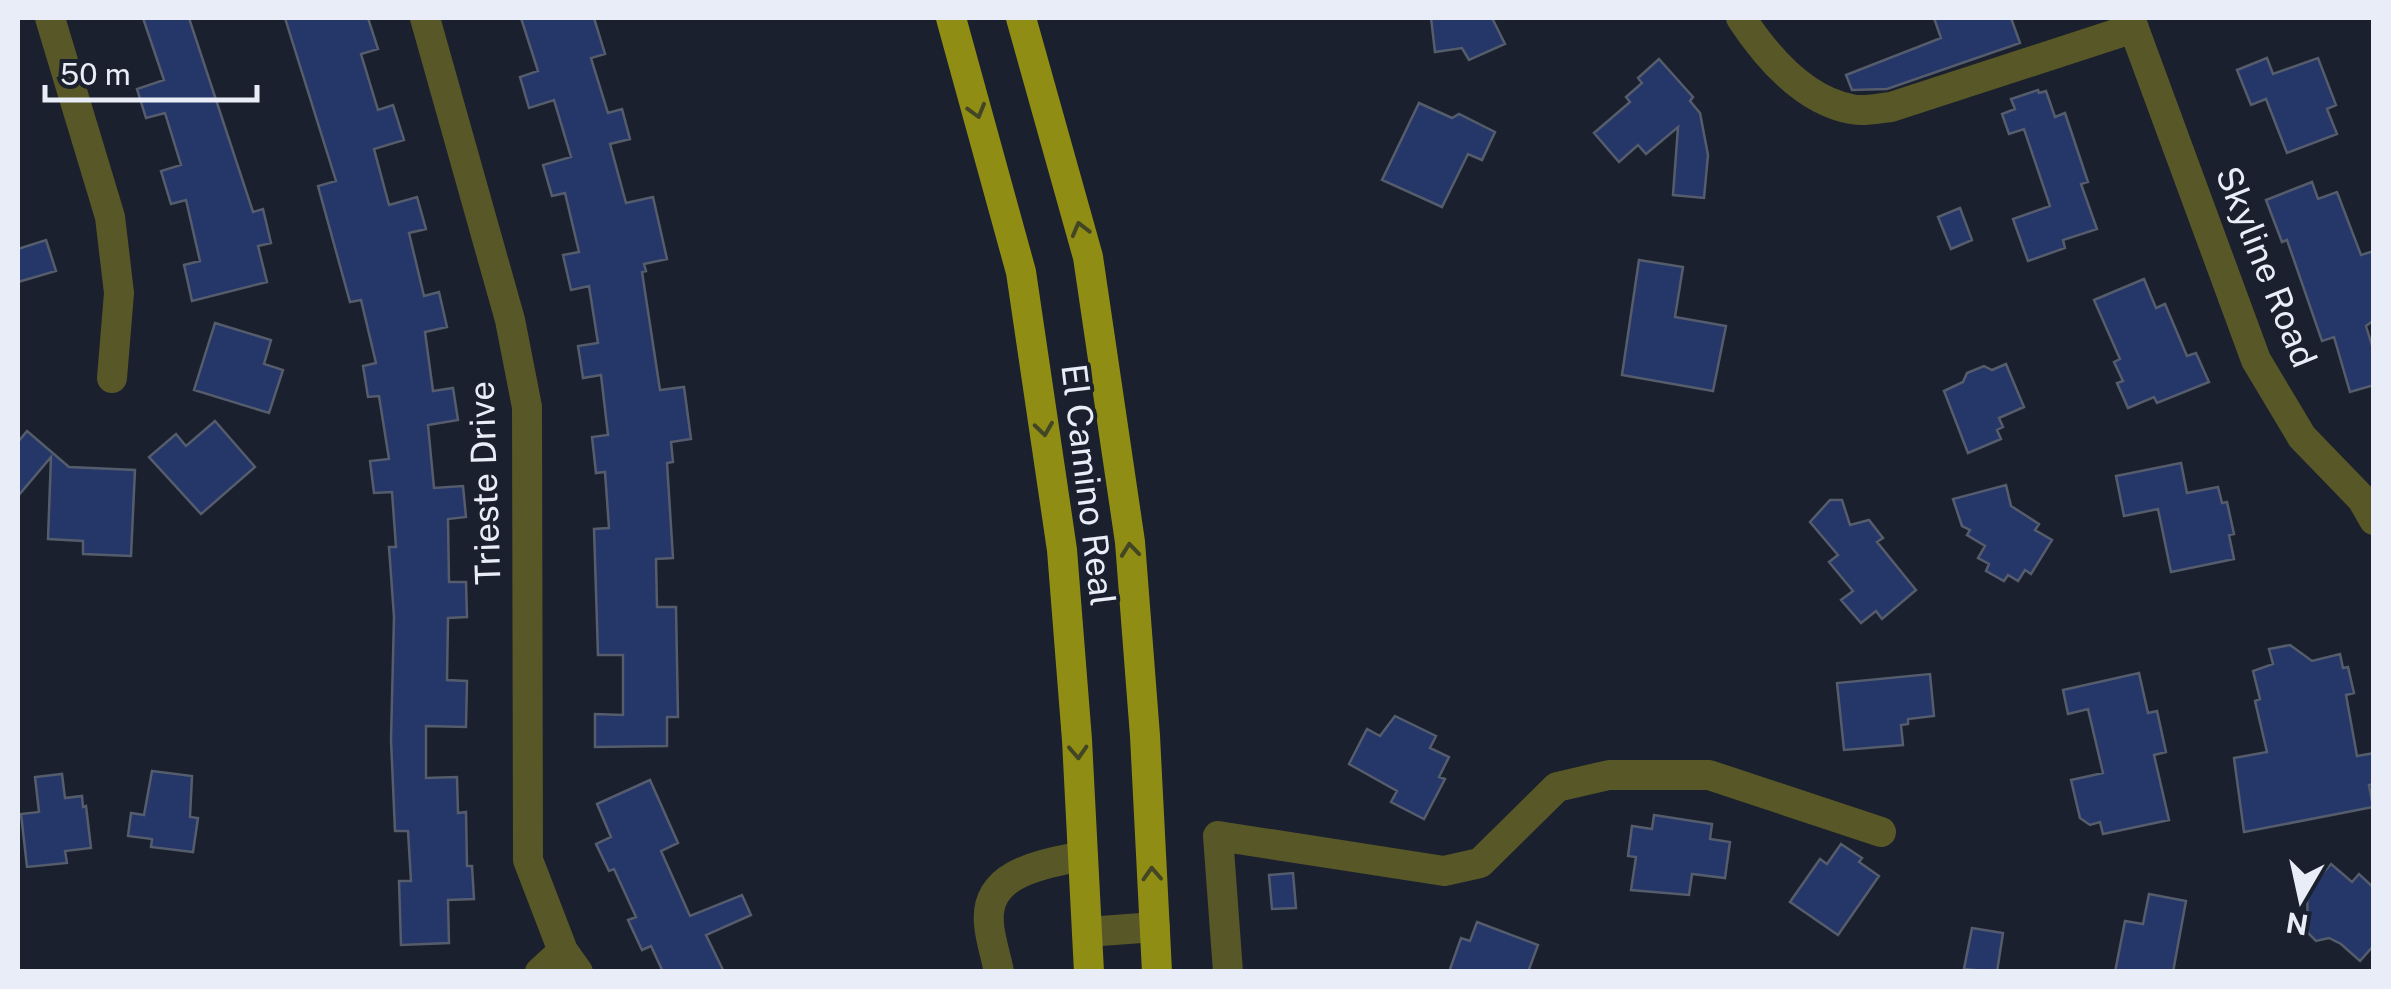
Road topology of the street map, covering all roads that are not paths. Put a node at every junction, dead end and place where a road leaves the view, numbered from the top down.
1 (50, 18) edge
2 (424, 18) edge
3 (951, 18) edge
4 (1022, 18) edge
5 (1741, 18) edge
6 (2132, 23) edge
7 (112, 378) dead end
8 (2374, 520) edge
9 (1881, 832) dead end
10 (1083, 856) junction
11 (1155, 927) junction
12 (1087, 932) junction
13 (570, 961) edge
14 (540, 972) edge
15 (999, 972) edge
16 (1089, 972) edge
17 (1157, 972) edge
18 (1228, 972) edge

1 - 7 street
2 - 13 street, Trieste Drive
3 -> 10 main road, El Camino Real
11 -> 4 main road, El Camino Real
5 - 6 street
6 - 8 street, Skyline Road
9 - 18 street
10 - 12 main road, El Camino Real
10 - 15 street
11 - 12 street
11 - 17 main road, El Camino Real
12 - 16 main road, El Camino Real
13 - 14 street, Trieste Drive

